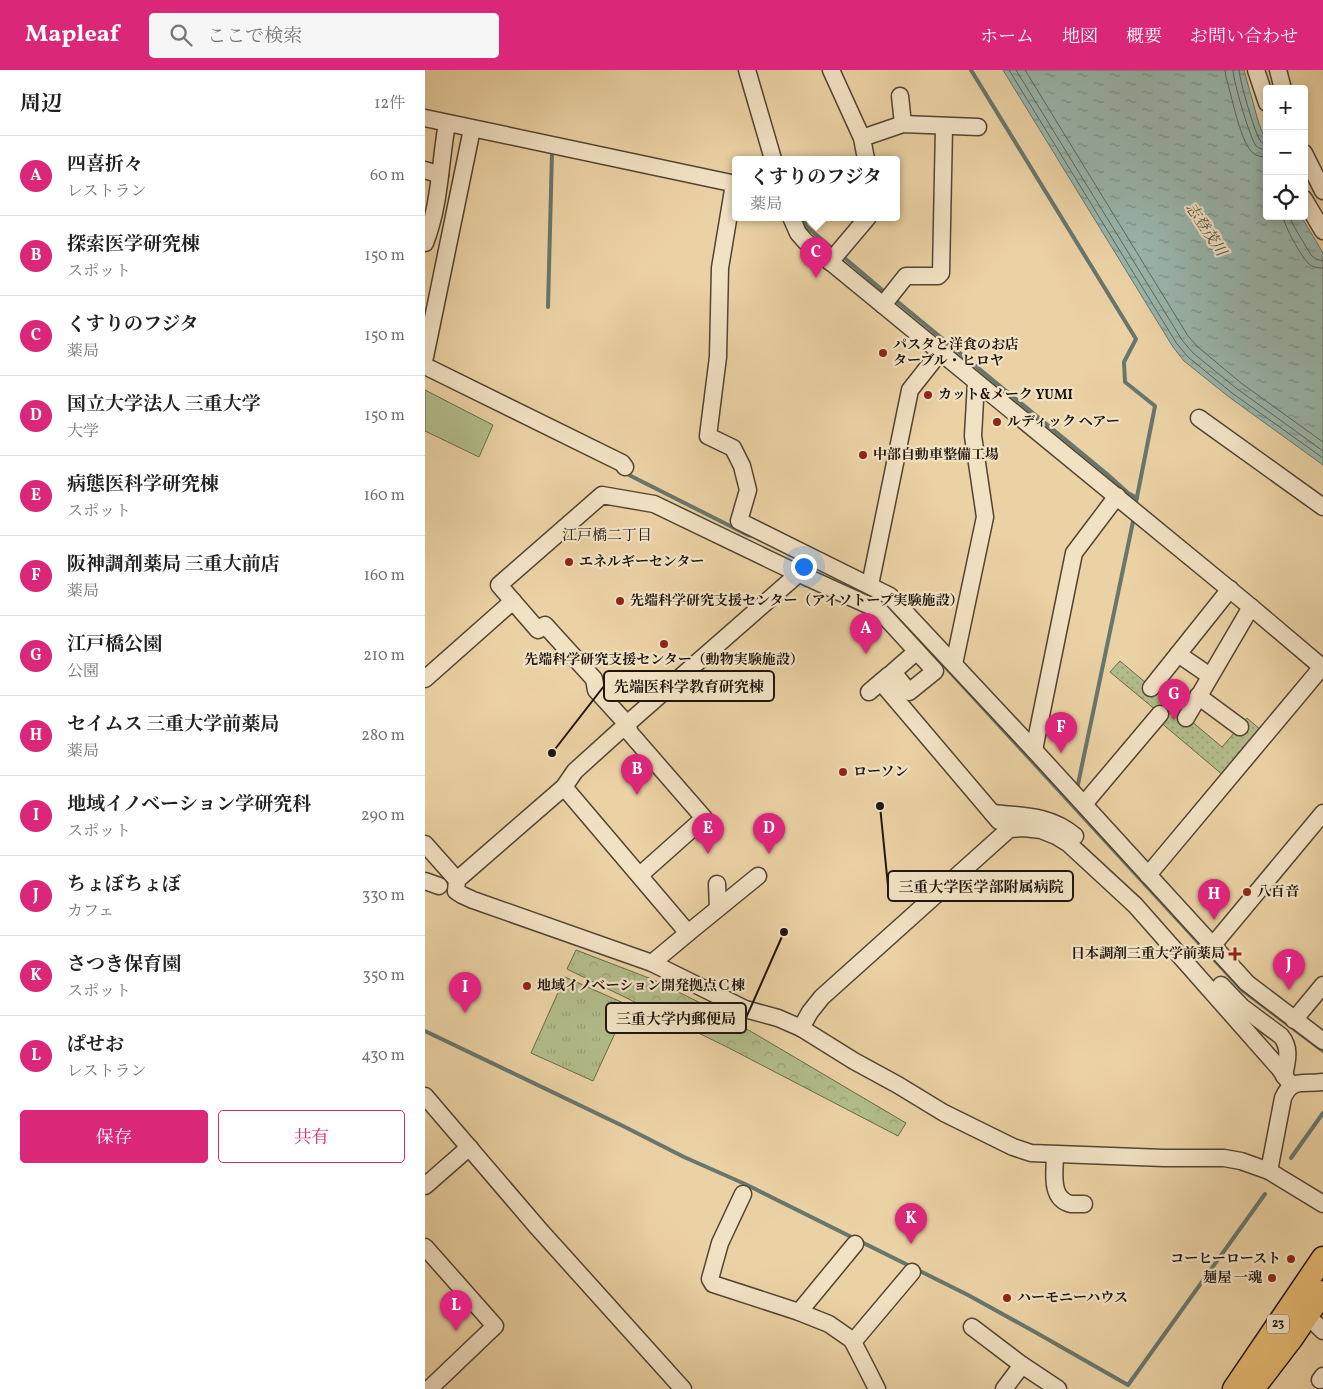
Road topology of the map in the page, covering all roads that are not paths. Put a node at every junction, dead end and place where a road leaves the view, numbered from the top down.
1 (747, 70) edge
2 (831, 70) edge
3 (1256, 70) edge
4 (1278, 70) edge
5 (1282, 85) edge
6 (1263, 91) edge
7 (900, 96) dead end
8 (425, 118) edge
9 (903, 124) junction
10 (944, 126) junction
11 (978, 128) dead end
12 (446, 129) junction
13 (472, 129) junction
14 (862, 138) junction
15 (772, 156) edge
16 (866, 156) edge
17 (1308, 161) edge
18 (433, 172) edge
19 (732, 183) edge
20 (1323, 191) edge
21 (732, 201) edge
22 (1308, 206) edge
23 (793, 221) edge
24 (865, 221) edge
25 (1323, 231) edge
26 (425, 243) edge
27 (830, 262) junction
28 (883, 305) junction
29 (940, 352) junction
30 (425, 357) edge
31 (425, 366) edge
32 (976, 382) junction
33 (1199, 418) dead end
34 (625, 467) dead end
35 (1117, 496) junction
36 (1323, 507) edge
37 (798, 574) junction
38 (869, 585) junction
39 (1230, 590) junction
40 (513, 601) junction
41 (1251, 607) junction
42 (917, 650) junction
43 (1179, 654) junction
44 (954, 664) junction
45 (1322, 668) edge
46 (1210, 676) junction
47 (425, 679) edge
48 (881, 682) junction
49 (1151, 688) dead end
50 (1198, 696) junction
51 (1160, 714) dead end
52 (1186, 718) dead end
53 (627, 724) junction
54 (1240, 727) dead end
55 (1034, 750) junction
56 (564, 787) junction
57 (1084, 804) junction
58 (992, 812) junction
59 (1323, 813) edge
60 (1007, 831) junction
61 (425, 844) edge
62 (640, 875) junction
63 (1148, 875) junction
64 (758, 876) dead end
65 (457, 880) junction
66 (717, 884) dead end
67 (718, 908) junction
68 (689, 933) junction
69 (1213, 945) junction
70 (652, 963) junction
71 (1323, 985) edge
72 (1294, 1020) junction
73 (801, 1028) junction
74 (1323, 1041) edge
75 (1288, 1080) junction
76 (1323, 1082) edge
77 (425, 1096) edge
78 (470, 1148) junction
79 (1055, 1155) junction
80 (1269, 1171) junction
81 (425, 1186) edge
82 (743, 1194) dead end
83 (1084, 1204) dead end
84 (1323, 1204) edge
85 (855, 1244) dead end
86 (425, 1247) edge
87 (1323, 1258) edge
88 (913, 1272) dead end
89 (1323, 1292) edge
90 (799, 1312) junction
91 (1315, 1324) edge
92 (972, 1327) dead end
93 (853, 1342) junction
94 (1022, 1365) junction
95 (429, 1389) edge
96 (683, 1389) edge
97 (877, 1389) edge
98 (1004, 1389) edge
99 (1059, 1389) edge
100 (1234, 1389) edge
101 (1253, 1389) edge

1 - 15 street
2 - 14 street
3 - 6 street
4 - 5 street
7 - 9 street
8 - 12 street
9 - 10 street
9 - 14 street
10 - 11 street
10 - 28 street
12 - 13 street
12 - 18 street
13 - 19 street
13 - 30 street
14 - 16 street
17 - 20 street
18 - 26 street
21 - 38 street
22 - 25 street
23 - 27 street
24 - 27 street
27 - 28 street
28 - 29 street
29 - 32 street
29 - 38 street
31 - 34 street
32 - 35 street
32 - 44 street
33 - 36 street
35 - 39 street
35 - 55 street
37 - 40 street
37 - 42 street
37 - 53 street
38 - 44 street
39 - 41 street
39 - 43 street
40 - 47 street
40 - 53 street
41 - 45 street
41 - 46 street
42 - 48 street
42 - 48 street
43 - 46 street
43 - 49 street
44 - 55 street
45 - 63 street
46 - 50 street
48 - 58 street
50 - 52 street
50 - 54 street
51 - 57 street
53 - 56 street
53 - 62 street
55 - 57 street
56 - 62 street
56 - 65 street
57 - 63 street
58 - 60 street
58 - 75 street
59 - 69 street
60 - 73 street
60 - 75 street
61 - 65 street
62 - 68 street
63 - 69 street
64 - 67 street
65 - 70 street
66 - 67 street
67 - 68 street
68 - 70 street
69 - 72 street
70 - 73 street
71 - 72 street
72 - 74 street
73 - 79 street
75 - 76 street
75 - 80 street
77 - 78 street
78 - 81 street
78 - 96 street
79 - 80 street
79 - 83 street
80 - 84 street
82 - 90 street
85 - 90 street
86 - 95 street
87 - 100 highway, 23
88 - 93 street
89 - 91 highway, 23
90 - 93 street
91 - 101 highway, 23
92 - 94 street
93 - 97 street
94 - 98 street
94 - 99 street

